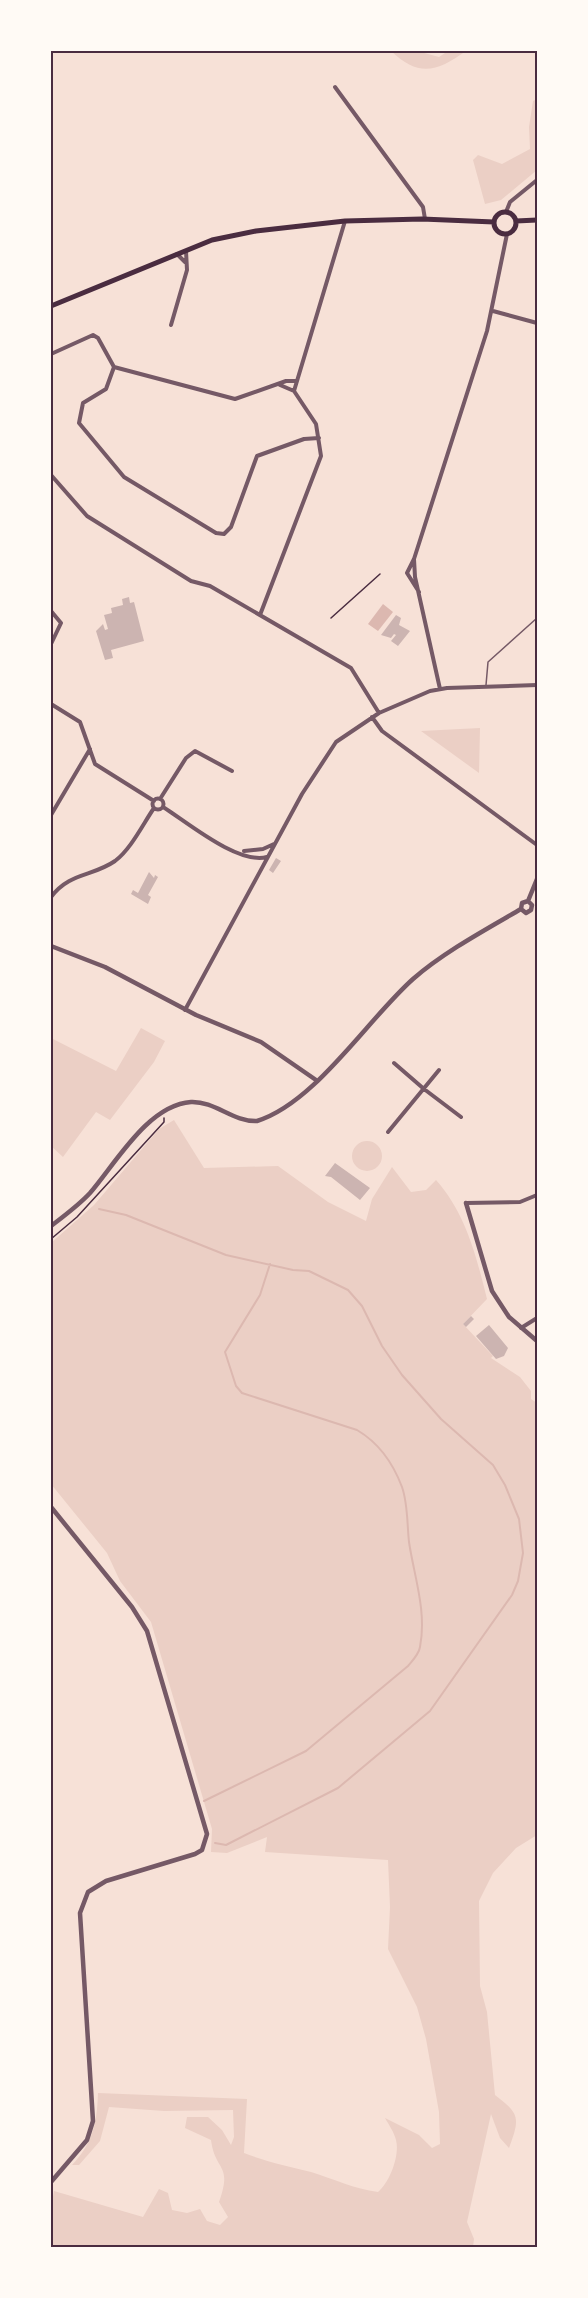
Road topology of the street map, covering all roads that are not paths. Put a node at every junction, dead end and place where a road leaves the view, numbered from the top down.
1 (335, 87) dead end
2 (537, 180) edge
3 (506, 212) junction
4 (425, 219) junction
5 (537, 220) edge
6 (345, 221) junction
7 (494, 222) junction
8 (516, 222) junction
9 (507, 234) junction
10 (186, 250) junction
11 (177, 254) junction
12 (185, 262) junction
13 (51, 306) edge
14 (492, 311) junction
15 (537, 323) edge
16 (171, 325) dead end
17 (51, 354) edge
18 (114, 367) junction
19 (297, 381) junction
20 (279, 384) junction
21 (294, 391) junction
22 (319, 438) junction
23 (51, 475) edge
24 (414, 559) junction
25 (419, 592) junction
26 (51, 611) edge
27 (260, 615) junction
28 (537, 618) edge
29 (51, 644) edge
30 (537, 685) edge
31 (486, 687) junction
32 (440, 689) junction
33 (51, 704) edge
34 (379, 713) junction
35 (372, 717) junction
36 (90, 749) junction
37 (232, 771) dead end
38 (160, 799) junction
39 (154, 801) junction
40 (163, 807) junction
41 (154, 808) junction
42 (51, 815) edge
43 (274, 843) junction
44 (537, 844) edge
45 (241, 852) junction
46 (267, 856) junction
47 (537, 879) edge
48 (51, 897) edge
49 (529, 902) junction
50 (537, 905) edge
51 (521, 909) junction
52 (537, 911) edge
53 (529, 912) junction
54 (51, 946) edge
55 (185, 1010) junction
56 (394, 1063) dead end
57 (439, 1070) dead end
58 (316, 1080) junction
59 (424, 1089) junction
60 (461, 1117) dead end
61 (388, 1132) dead end
62 (537, 1195) edge
63 (466, 1203) joint
64 (51, 1226) edge
65 (537, 1318) edge
66 (521, 1328) junction
67 (537, 1341) edge
68 (51, 1507) edge
69 (51, 2182) edge

1 - 4 street
2 - 3 street
3 - 7 main road
3 - 8 main road
4 - 6 main road
4 - 7 main road
5 - 8 main road
6 - 10 main road
6 - 19 street
7 - 9 main road
8 - 9 main road
9 - 14 street
10 - 11 main road
10 - 12 street
11 - 12 street
11 - 13 main road
12 - 16 street
14 - 15 street
14 - 24 street
17 - 18 street
18 - 20 street
18 - 22 street
19 - 20 street
19 - 21 street
20 - 21 street
21 - 22 street
22 - 27 street
23 - 27 street
24 - 25 street
24 - 25 street
25 - 32 street
26 - 29 street
27 - 34 street
28 - 31 lane
30 - 31 street
31 - 32 street
32 - 34 street
33 - 36 street
34 - 35 street
35 - 43 street
35 - 44 street
36 - 39 street
36 - 42 street
37 - 38 street
38 - 39 street
38 - 40 street
39 - 41 street
40 - 41 street
40 - 45 street
41 - 48 street
43 - 45 street
43 - 46 street
45 - 46 street
46 - 55 street
47 - 49 street
49 - 50 street
49 - 51 street
49 - 53 street
51 - 53 street
51 - 58 street
52 - 53 street
54 - 55 street
55 - 58 street
56 - 59 street
57 - 59 street
58 - 64 street
59 - 60 street
59 - 61 street
62 - 63 street
63 - 66 street
65 - 66 street
66 - 67 street
68 - 69 street

